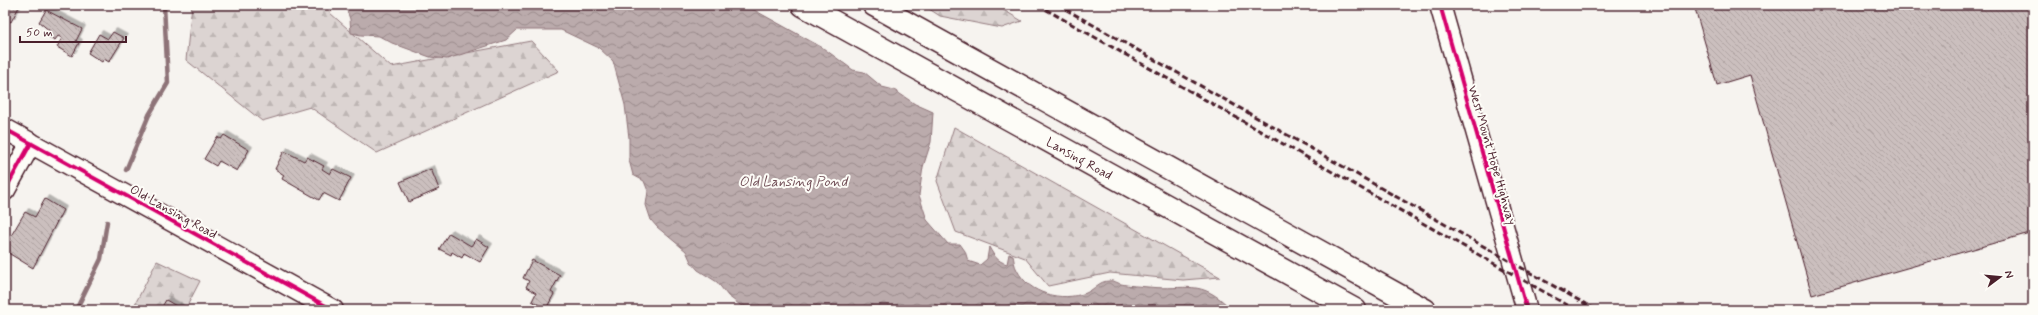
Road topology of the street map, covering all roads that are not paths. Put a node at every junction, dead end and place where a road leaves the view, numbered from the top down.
1 (803, 5) edge
2 (874, 5) edge
3 (1440, 5) edge
4 (5, 129) edge
5 (31, 143) junction
6 (5, 190) edge
7 (333, 310) edge
8 (1356, 310) edge
9 (1425, 310) edge
10 (1527, 310) edge

1 - 8 main road, Lansing Road
2 - 9 main road
3 - 10 street, West Mount Hope Highway
4 - 5 street, Old Lansing Road
5 - 6 street
5 - 7 street, Old Lansing Road

